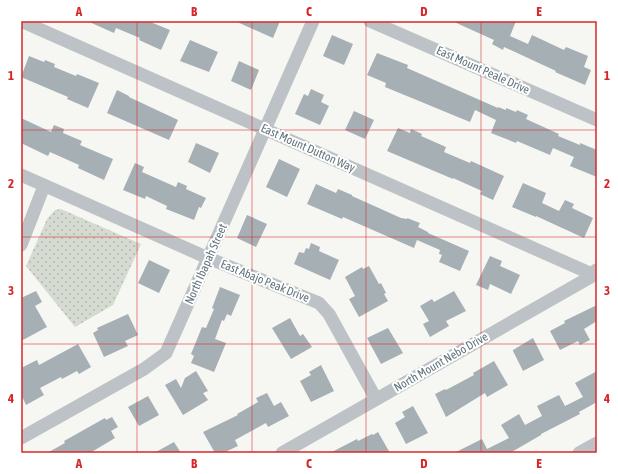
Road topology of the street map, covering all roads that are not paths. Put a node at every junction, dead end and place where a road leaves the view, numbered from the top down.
1 (21, 21) edge
2 (314, 21) edge
3 (370, 21) edge
4 (597, 120) edge
5 (265, 129) junction
6 (21, 175) edge
7 (44, 186) junction
8 (21, 244) edge
9 (208, 258) junction
10 (596, 271) edge
11 (376, 399) junction
12 (21, 438) edge
13 (597, 443) edge
14 (282, 453) edge
15 (579, 453) edge

1 - 5 street, East Mount Dutton Way
2 - 5 street, North Ibapah Street
3 - 4 street, East Mount Peale Drive
5 - 9 street, North Ibapah Street
5 - 10 street, East Mount Dutton Way
6 - 7 street, East Abajo Peak Drive
7 - 8 street
7 - 9 street, East Abajo Peak Drive
9 - 11 street, East Abajo Peak Drive
9 - 12 street, North Ibapah Street
10 - 11 street, North Mount Nebo Drive
11 - 14 street, North Mount Nebo Drive
13 - 15 street

